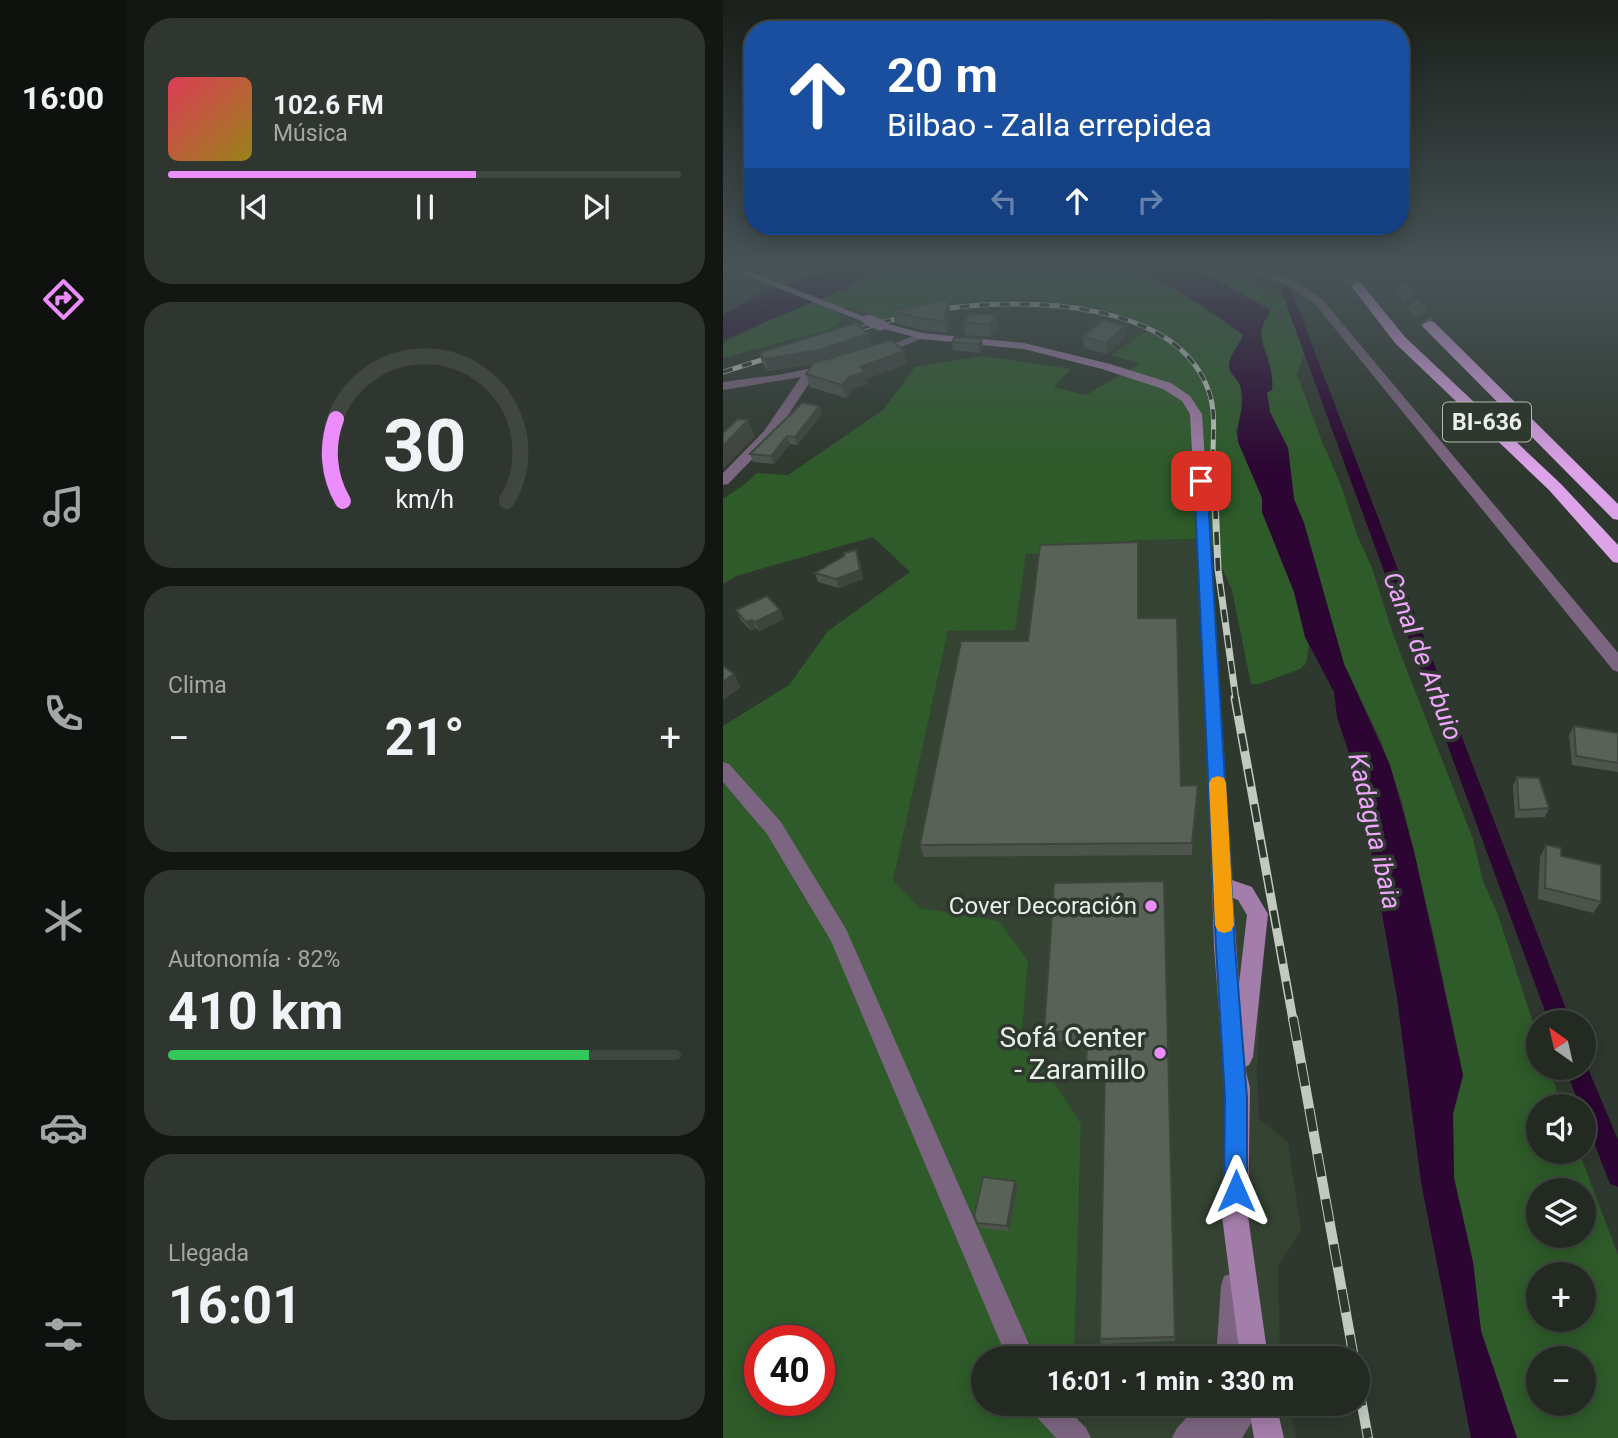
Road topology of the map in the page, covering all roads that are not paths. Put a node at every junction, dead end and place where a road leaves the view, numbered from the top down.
1 (922, 336) edge
2 (923, 336) edge
3 (1347, 336) edge
4 (1397, 336) edge
5 (1441, 336) tunnel mouth
6 (862, 358) edge
7 (849, 361) edge
8 (810, 373) junction
9 (723, 386) edge
10 (723, 481) edge
11 (1618, 515) edge
12 (1618, 558) edge
13 (1618, 666) edge
14 (723, 769) edge
15 (1222, 886) junction
16 (1236, 1098) junction
17 (1235, 1216) junction
18 (1016, 1346) edge
19 (1231, 1346) edge
20 (1252, 1346) edge
21 (1055, 1416) edge
22 (1205, 1416) edge
23 (1240, 1416) edge
24 (1264, 1416) edge
25 (1076, 1438) edge
26 (1187, 1438) edge
27 (1216, 1438) edge
28 (1269, 1438) edge

1 - 6 street
2 - 15 street
3 - 13 street
4 - 12 highway, BI-636
5 - 11 highway, BI-636
7 - 8 street
8 - 9 street
8 - 10 street
14 - 18 street
15 - 16 street
15 - 16 street
16 - 17 street
17 - 19 street
17 - 20 street
21 - 25 street
22 - 26 street
23 - 27 street
24 - 28 street

